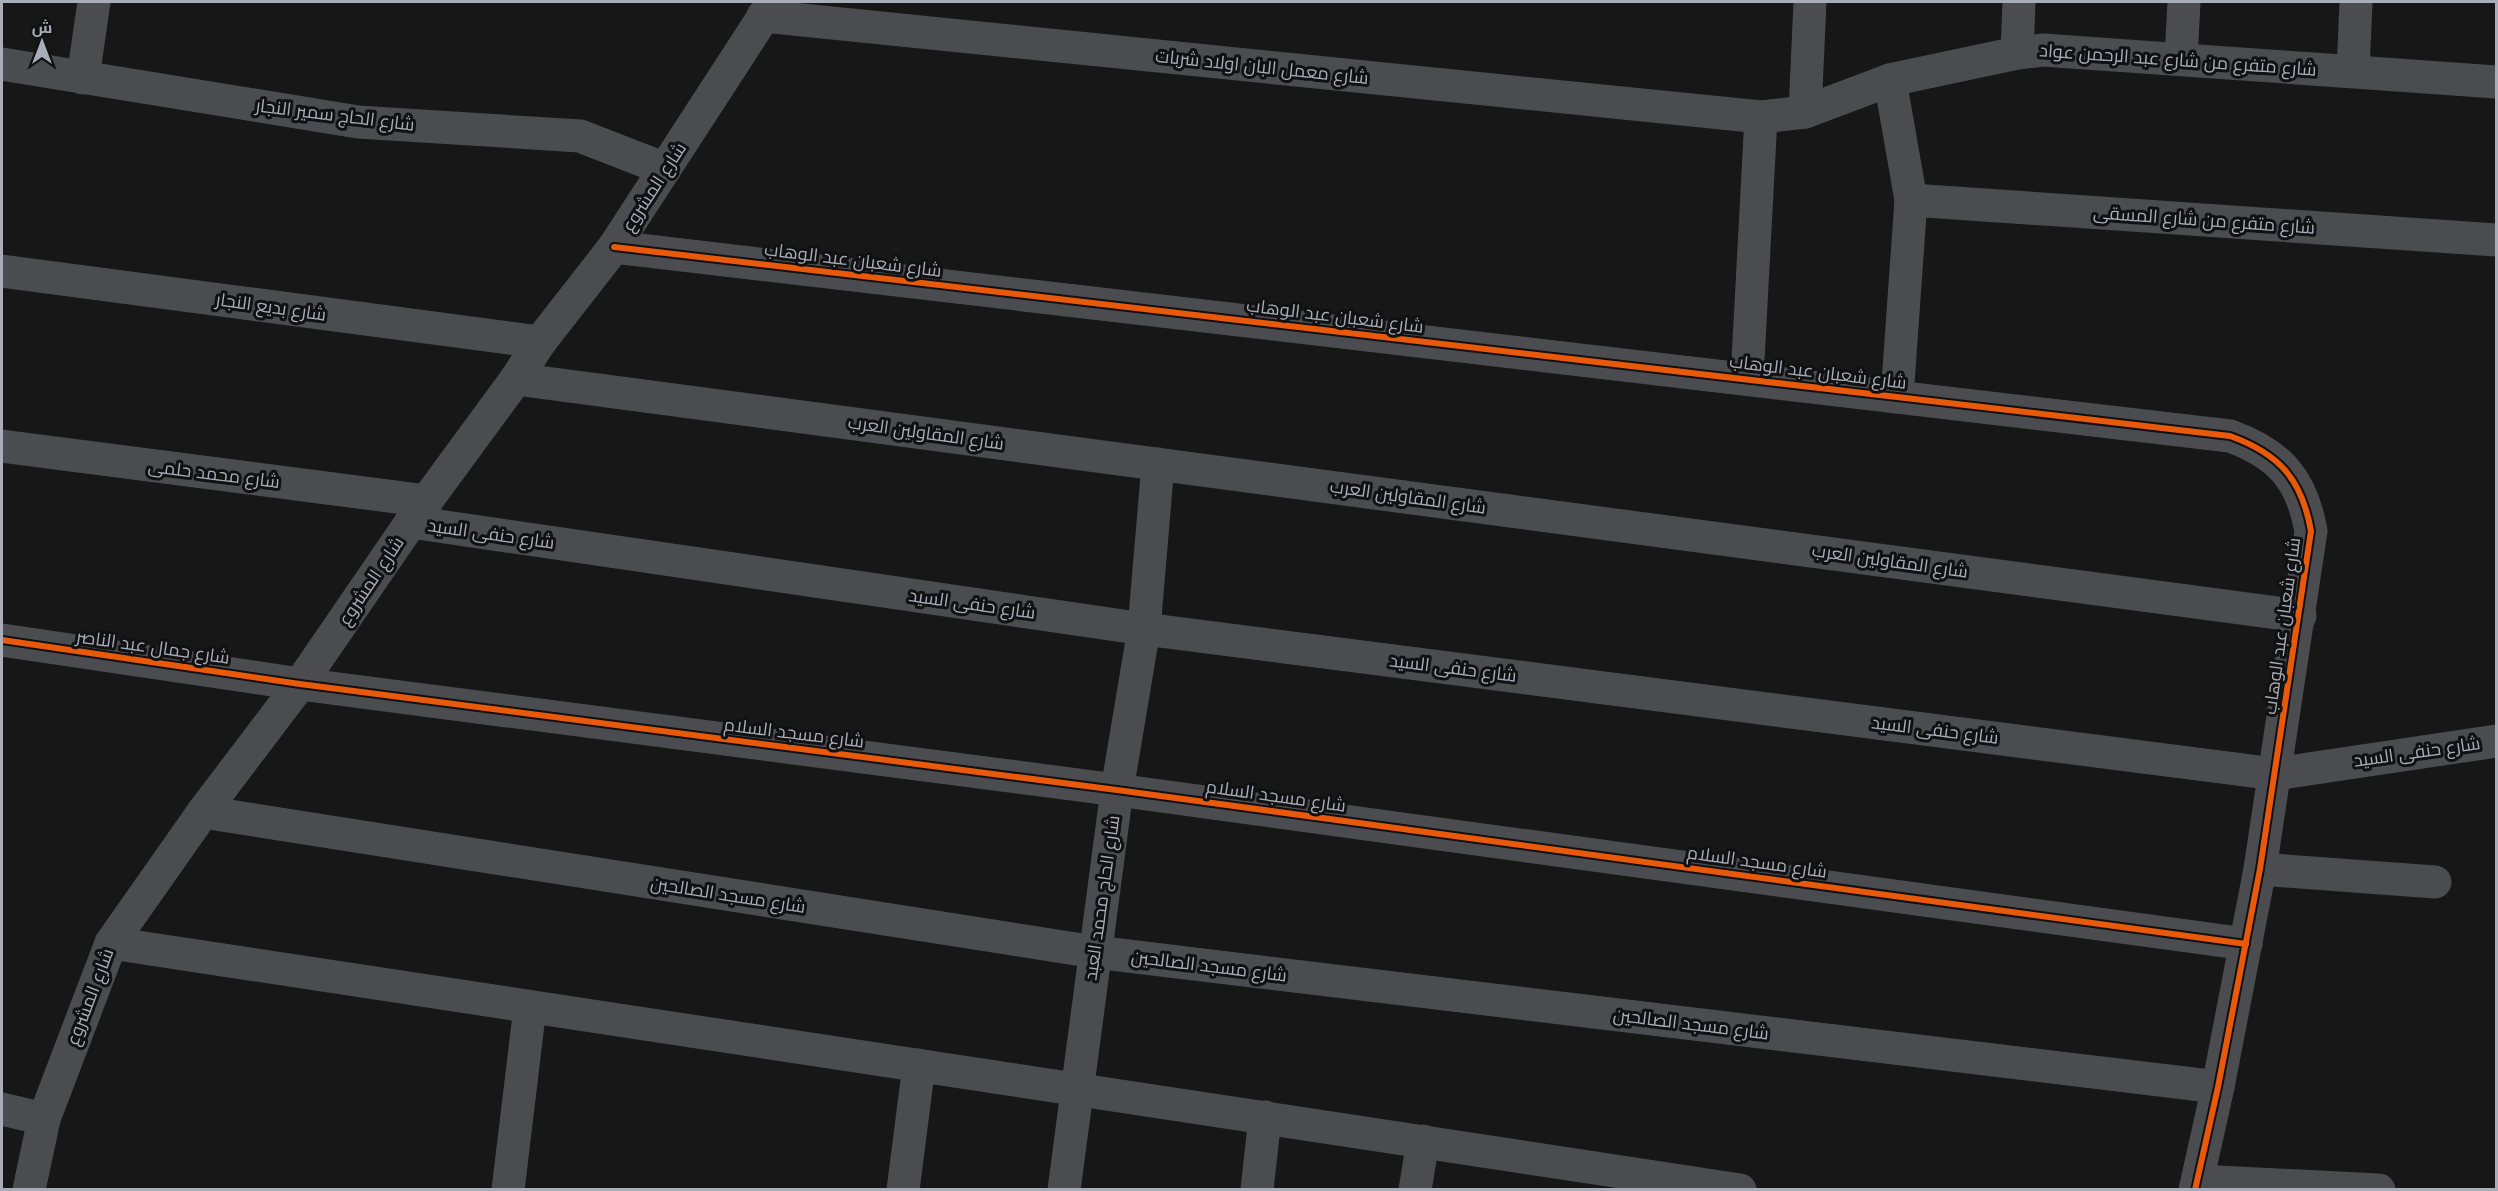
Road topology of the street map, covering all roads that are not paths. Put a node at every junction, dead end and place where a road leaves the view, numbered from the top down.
1 (94, 2) edge
2 (1810, 2) edge
3 (2019, 2) edge
4 (2184, 2) edge
5 (2356, 2) edge
6 (768, 9) edge
7 (2017, 53) junction
8 (2181, 59) junction
9 (2, 64) edge
10 (2353, 71) junction
11 (83, 78) junction
12 (1890, 80) junction
13 (2496, 82) edge
14 (1805, 112) junction
15 (1761, 117) junction
16 (665, 169) junction
17 (1911, 200) junction
18 (2496, 240) edge
19 (614, 248) junction
20 (2, 271) edge
21 (540, 342) junction
22 (516, 379) junction
23 (1747, 379) junction
24 (1897, 397) junction
25 (2, 446) edge
26 (1158, 464) junction
27 (419, 512) junction
28 (2300, 616) junction
29 (1144, 629) junction
30 (2, 640) edge
31 (300, 684) junction
32 (2496, 741) edge
33 (2275, 774) junction
34 (1117, 790) junction
35 (203, 812) junction
36 (2260, 869) junction
37 (2435, 882) dead end
38 (111, 943) junction
39 (2246, 944) junction
40 (1095, 952) junction
41 (531, 1006) junction
42 (919, 1065) junction
43 (2218, 1087) junction
44 (1077, 1089) junction
45 (2, 1109) edge
46 (1265, 1118) junction
47 (44, 1119) junction
48 (1423, 1141) junction
49 (2197, 1185) edge
50 (2288, 1187) edge
51 (28, 1190) edge
52 (508, 1190) edge
53 (903, 1190) edge
54 (1064, 1190) edge
55 (1257, 1190) edge
56 (1415, 1190) edge
57 (1740, 1190) edge
58 (2379, 1190) edge

1 - 11 street
2 - 14 street
3 - 7 street
4 - 8 street
5 - 10 street
6 - 15 street, شارع معمل البان اولاد شربات
6 - 16 street, شارع المشروع
7 - 8 street, شارع متفرع من شارع عبد الرحمن عواد
7 - 12 street, شارع متفرع من شارع عبد الرحمن عواد
8 - 10 street, شارع متفرع من شارع عبد الرحمن عواد
9 - 11 street, شارع الحاج سمير النجار
10 - 13 street, شارع متفرع من شارع عبد الرحمن عواد
11 - 16 street, شارع الحاج سمير النجار
12 - 14 street, شارع متفرع من شارع عبد الرحمن عواد
12 - 17 street
14 - 15 street, شارع متفرع من شارع عبد الرحمن عواد
15 - 23 street
16 - 19 street, شارع المشروع
17 - 18 street, شارع متفرع من شارع المسقى
17 - 24 street
19 - 21 street, شارع المشروع
19 - 23 street, شارع شعبان عبد الوهاب
20 - 21 street, شارع بديع النجار
21 - 22 street, شارع المشروع
22 - 26 street, شارع المقاولين العرب
22 - 27 street, شارع المشروع
23 - 24 street, شارع شعبان عبد الوهاب
24 - 28 street, شارع شعبان عبد الوهاب
25 - 27 street, شارع محمد حلمى
26 - 28 street, شارع المقاولين العرب
26 - 29 street, شارع الحاج محمد العبد
27 - 29 street, شارع حنفى السيد
27 - 31 street, شارع المشروع
28 - 33 street, شارع شعبان عبد الوهاب
29 - 33 street, شارع حنفى السيد
29 - 34 street, شارع الحاج محمد العبد
30 - 31 street, شارع جمال عبد الناصر
31 - 34 street, شارع مسجد السلام
31 - 35 street, شارع المشروع
32 - 33 street, شارع حنفى السيد
33 - 36 street, شارع شعبان عبد الوهاب
34 - 39 street, شارع مسجد السلام
34 - 40 street, شارع الحاج محمد العبد
35 - 38 street, شارع المشروع
35 - 40 street, شارع مسجد الصالحين
36 - 37 street
36 - 39 street, شارع شعبان عبد الوهاب
38 - 41 street
38 - 47 street, شارع المشروع
39 - 43 street, شارع شعبان عبد الوهاب
40 - 43 street, شارع مسجد الصالحين
40 - 44 street, شارع الحاج محمد العبد
41 - 42 street
41 - 52 street
42 - 44 street
42 - 53 street
43 - 49 street, شارع شعبان عبد الوهاب
44 - 46 street
44 - 54 street, شارع الحاج محمد العبد
45 - 47 street
46 - 48 street
46 - 55 street
47 - 51 street, شارع المشروع
48 - 56 street
48 - 57 street
49 - 50 street
50 - 58 street

